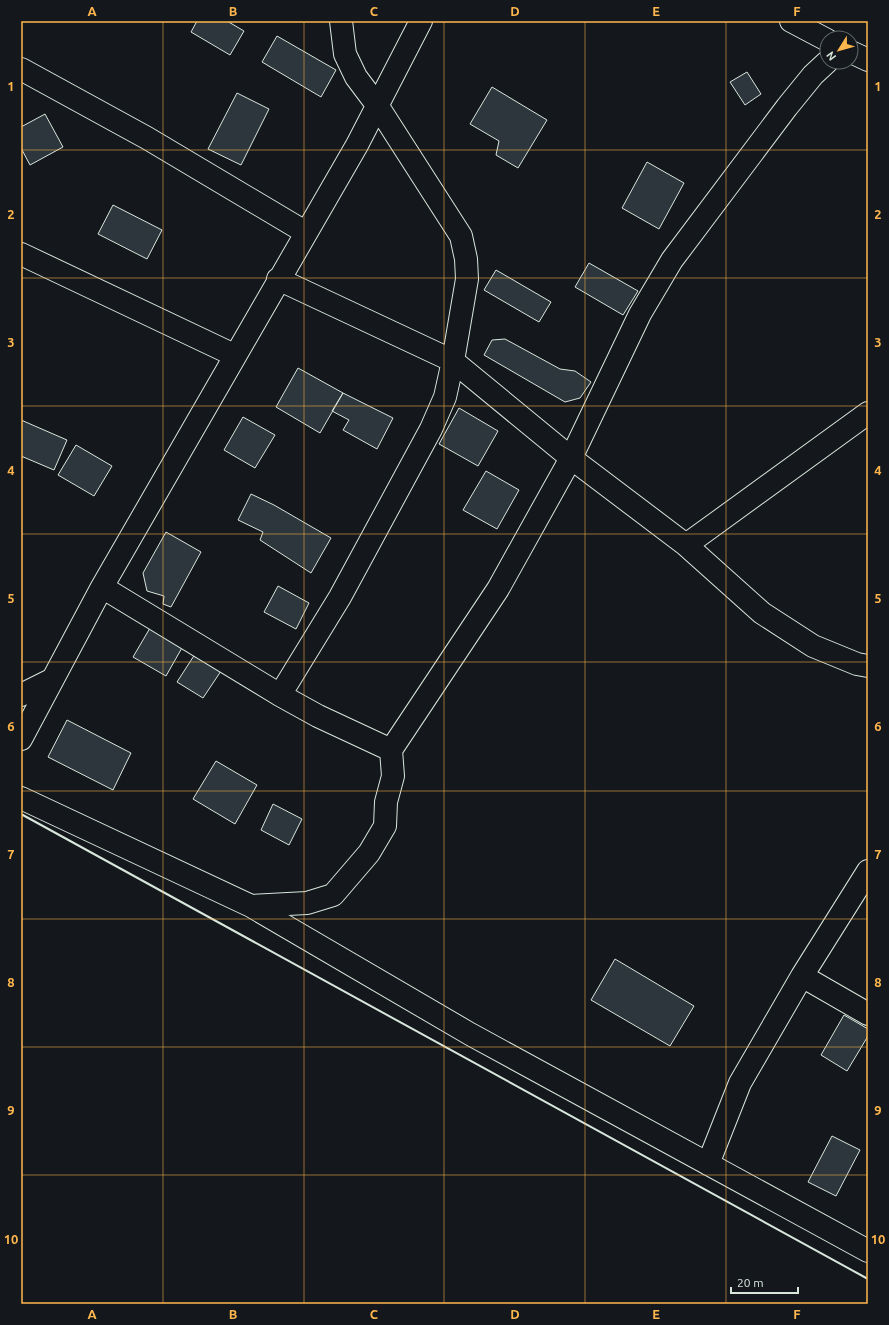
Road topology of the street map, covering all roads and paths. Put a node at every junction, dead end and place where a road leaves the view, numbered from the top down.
1 (341, 21) edge
2 (421, 21) edge
3 (791, 21) edge
4 (819, 36) edge
5 (21, 69) edge
6 (819, 70) edge
7 (377, 105) junction
8 (305, 232) junction
9 (21, 254) edge
10 (278, 279) junction
11 (234, 355) junction
12 (453, 361) junction
13 (868, 412) edge
14 (571, 458) junction
15 (686, 545) junction
16 (102, 588) junction
17 (868, 666) edge
18 (53, 679) junction
19 (21, 695) edge
20 (280, 695) junction
21 (21, 739) edge
22 (391, 750) junction
23 (21, 798) edge
24 (868, 872) edge
25 (251, 906) junction
26 (802, 976) junction
27 (868, 1014) edge
28 (708, 1164) junction
29 (868, 1250) edge

1 - 7 street
2 - 7 street
3 - 4 street
5 - 8 street
6 - 14 street
7 - 8 street
7 - 12 street
8 - 10 street
9 - 11 street
10 - 11 street
10 - 12 street
11 - 16 street
12 - 14 street
12 - 20 street
13 - 15 street
14 - 15 street
14 - 22 street
15 - 17 street
16 - 18 street
16 - 20 street
18 - 19 street
18 - 21 street
20 - 22 street
22 - 25 street
23 - 25 street
24 - 26 street
25 - 28 street
26 - 27 street
26 - 28 street
28 - 29 street

